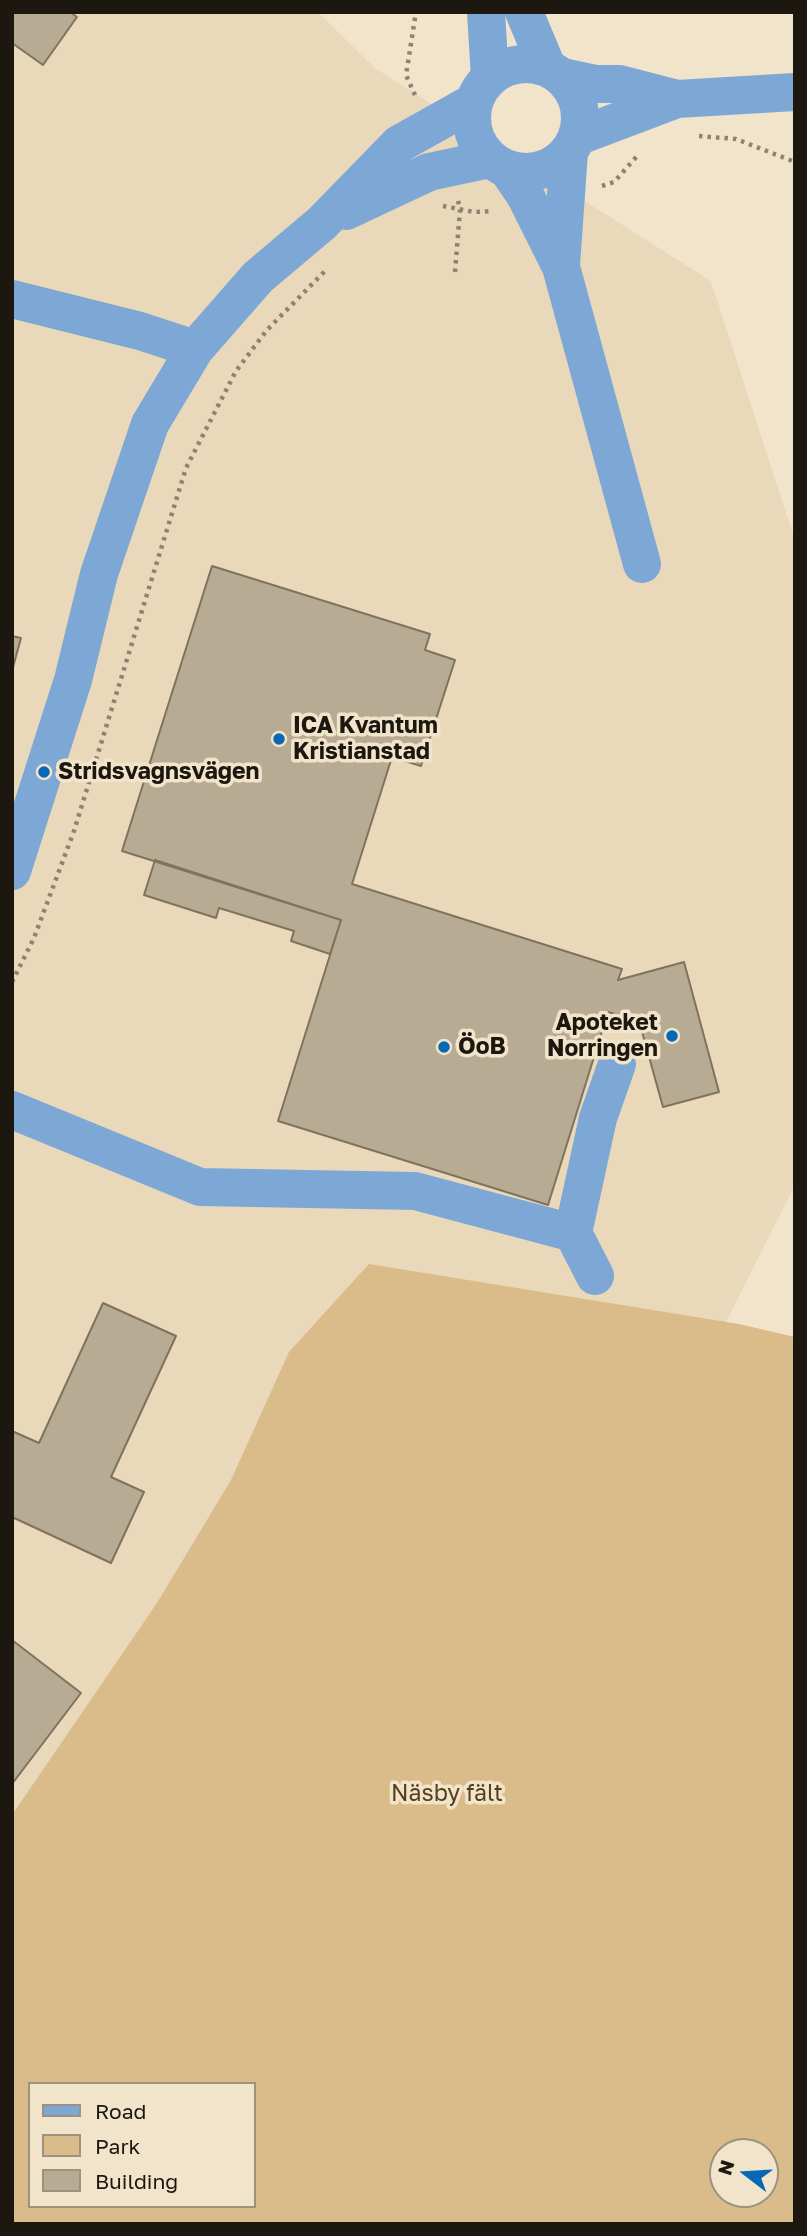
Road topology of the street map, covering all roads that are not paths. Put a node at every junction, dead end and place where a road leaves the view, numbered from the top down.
1 (486, 12) edge
2 (524, 12) edge
3 (555, 72) junction
4 (482, 90) junction
5 (795, 92) edge
6 (677, 99) junction
7 (574, 144) junction
8 (508, 175) junction
9 (322, 223) junction
10 (561, 267) junction
11 (12, 299) edge
12 (195, 349) junction
13 (642, 564) dead end
14 (12, 871) edge
15 (617, 1064) dead end
16 (12, 1110) edge
17 (573, 1233) junction
18 (595, 1276) dead end

1 - 4 street
2 - 3 street
3 - 4 street
3 - 6 street
3 - 7 street
4 - 8 street
4 - 9 street
5 - 6 street
6 - 7 street
7 - 8 street
7 - 10 street
8 - 9 street
8 - 10 street
9 - 12 street
10 - 13 street
11 - 12 street
12 - 14 street
15 - 17 street
16 - 17 street
17 - 18 street

